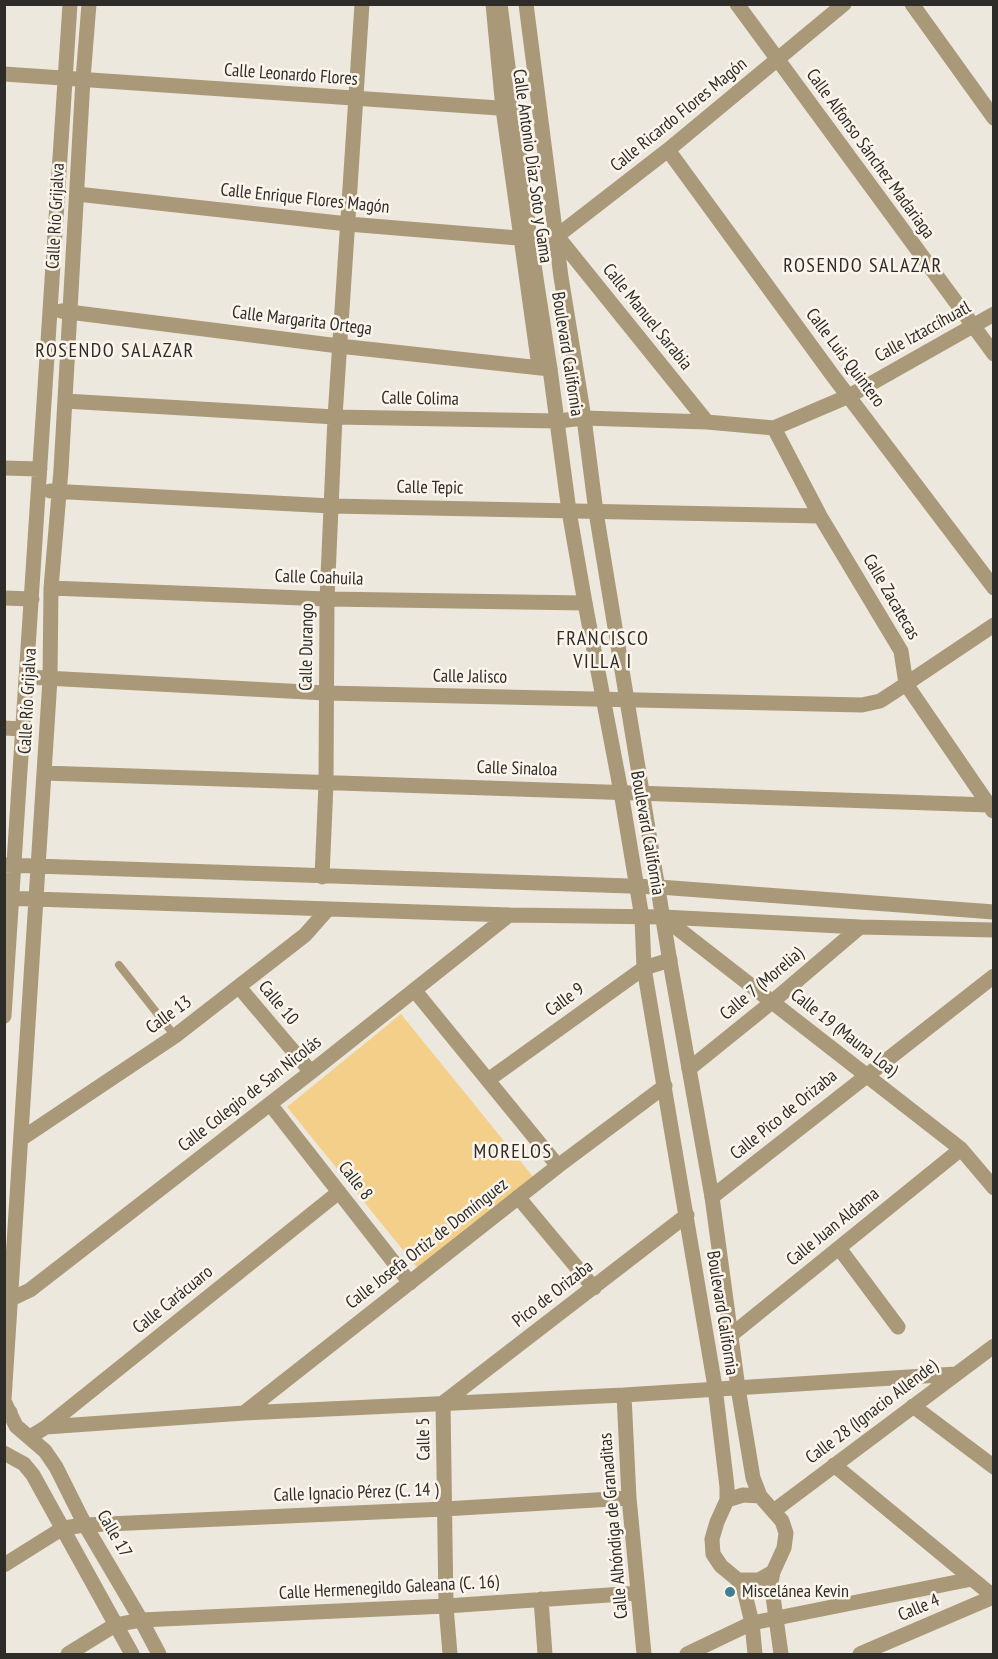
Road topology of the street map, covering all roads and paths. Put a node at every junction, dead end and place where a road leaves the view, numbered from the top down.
1 (70, 4) edge
2 (89, 4) edge
3 (362, 4) edge
4 (493, 4) edge
5 (500, 4) edge
6 (526, 4) edge
7 (737, 4) edge
8 (844, 4) edge
9 (912, 4) edge
10 (777, 60) junction
11 (4, 74) edge
12 (66, 77) junction
13 (83, 79) junction
14 (356, 99) junction
15 (508, 109) junction
16 (993, 118) edge
17 (668, 150) junction
18 (77, 194) junction
19 (348, 224) junction
20 (557, 236) junction
21 (526, 239) junction
22 (49, 310) junction
23 (71, 311) junction
24 (993, 314) edge
25 (973, 327) junction
26 (339, 346) junction
27 (993, 354) edge
28 (545, 368) junction
29 (849, 396) junction
30 (65, 401) junction
31 (335, 417) junction
32 (584, 418) junction
33 (558, 421) junction
34 (707, 422) junction
35 (774, 429) junction
36 (4, 468) edge
37 (40, 469) junction
38 (39, 491) junction
39 (59, 491) junction
40 (331, 506) junction
41 (569, 511) junction
42 (596, 512) junction
43 (820, 516) junction
44 (51, 588) junction
45 (993, 588) edge
46 (4, 598) edge
47 (32, 599) junction
48 (327, 599) junction
49 (585, 603) junction
50 (989, 628) edge
51 (993, 644) edge
52 (27, 677) junction
53 (50, 679) junction
54 (906, 684) junction
55 (325, 693) junction
56 (626, 698) junction
57 (603, 699) junction
58 (4, 728) edge
59 (22, 729) junction
60 (44, 773) junction
61 (326, 782) junction
62 (621, 792) junction
63 (643, 793) junction
64 (991, 808) edge
65 (9, 865) edge
66 (39, 866) junction
67 (322, 877) junction
68 (636, 886) junction
69 (659, 886) junction
70 (8, 898) edge
71 (36, 899) junction
72 (328, 909) junction
73 (993, 912) edge
74 (508, 915) junction
75 (663, 917) junction
76 (642, 918) junction
77 (860, 927) junction
78 (993, 930) edge
79 (670, 960) junction
80 (119, 965) dead end
81 (644, 968) junction
82 (993, 976) edge
83 (239, 987) junction
84 (415, 991) junction
85 (772, 1002) junction
86 (4, 1016) edge
87 (175, 1036) junction
88 (689, 1070) junction
89 (311, 1072) junction
90 (866, 1075) junction
91 (488, 1080) junction
92 (665, 1086) junction
93 (270, 1104) junction
94 (21, 1139) junction
95 (961, 1149) junction
96 (558, 1166) junction
97 (993, 1188) edge
98 (339, 1192) junction
99 (518, 1197) junction
100 (712, 1197) junction
101 (687, 1215) junction
102 (839, 1248) junction
103 (410, 1283) junction
104 (594, 1288) junction
105 (11, 1299) junction
106 (898, 1327) dead end
107 (730, 1336) junction
108 (993, 1346) edge
109 (956, 1374) junction
110 (738, 1388) junction
111 (715, 1389) junction
112 (624, 1395) junction
113 (443, 1404) junction
114 (913, 1406) junction
115 (6, 1407) edge
116 (244, 1413) junction
117 (46, 1427) junction
118 (30, 1437) junction
119 (4, 1453) edge
120 (834, 1465) junction
121 (993, 1467) edge
122 (760, 1496) junction
123 (629, 1498) junction
124 (727, 1500) junction
125 (444, 1509) junction
126 (774, 1510) junction
127 (85, 1525) junction
128 (63, 1528) junction
129 (4, 1565) edge
130 (773, 1572) junction
131 (972, 1579) junction
132 (738, 1580) junction
133 (638, 1593) junction
134 (993, 1597) edge
135 (541, 1599) junction
136 (446, 1606) junction
137 (775, 1619) junction
138 (141, 1620) junction
139 (752, 1623) junction
140 (116, 1625) junction
141 (68, 1654) edge
142 (132, 1654) edge
143 (159, 1654) edge
144 (450, 1654) edge
145 (544, 1654) edge
146 (644, 1654) edge
147 (687, 1654) edge
148 (755, 1654) edge
149 (781, 1654) edge
150 (860, 1654) edge

1 - 12 street, Calle Río Grijalva
2 - 13 street, Calle Río Grijalva
3 - 14 street, Calle Durango
4 - 15 street, Calle Antonio Díaz Soto y Gama
5 - 15 street, Boulevard California
6 - 20 street, Boulevard California
7 - 10 street, Calle Alfonso Sánchez Madariaga
8 - 10 street, Calle Ricardo Flores Magón
9 - 16 street
10 - 17 street, Calle Ricardo Flores Magón
10 - 25 street, Calle Alfonso Sánchez Madariaga
11 - 12 street, Calle Leonardo Flores
12 - 13 street, Calle Leonardo Flores
12 - 22 street, Calle Río Grijalva
13 - 14 street, Calle Leonardo Flores
13 - 18 street, Calle Río Grijalva
14 - 15 street, Calle Leonardo Flores
14 - 19 street, Calle Durango
15 - 21 street, Boulevard California
17 - 20 street, Calle Ricardo Flores Magón
17 - 29 street, Calle Luis Quintero
18 - 19 street, Calle Enrique Flores Magón
18 - 23 street, Calle Río Grijalva
19 - 21 street, Calle Enrique Flores Magón
19 - 26 street, Calle Durango
20 - 21 street, Calle Ricardo Flores Magón
20 - 32 street, Boulevard California
20 - 34 street, Calle Manuel Sarabia
21 - 28 street, Boulevard California
22 - 23 street, Calle Margarita Ortega
22 - 37 street, Calle Río Grijalva
23 - 26 street, Calle Margarita Ortega
23 - 30 street, Calle Río Grijalva
24 - 25 street, Calle Iztaccíhuatl
25 - 27 street, Calle Alfonso Sánchez Madariaga
25 - 29 street, Calle Iztaccíhuatl
26 - 28 street, Calle Margarita Ortega
26 - 31 street, Calle Durango
28 - 33 street, Boulevard California
29 - 35 street, Calle Iztaccíhuatl
29 - 45 street, Calle Luis Quintero
30 - 31 street, Calle Colima
30 - 39 street, Calle Río Grijalva
31 - 33 street, Calle Colima
31 - 40 street, Calle Durango
32 - 33 street, Calle Colima
32 - 34 street, Calle Colima
32 - 42 street, Boulevard California
33 - 41 street, Boulevard California
34 - 35 street, Calle Colima
35 - 43 street, Calle Zacatecas
36 - 37 street
37 - 38 street, Calle Río Grijalva
38 - 39 street, Calle Tepic
38 - 47 street, Calle Río Grijalva
39 - 40 street, Calle Tepic
39 - 44 street, Calle Río Grijalva
40 - 41 street, Calle Tepic
40 - 48 street, Calle Durango
41 - 42 street, Calle Tepic
41 - 49 street, Boulevard California
42 - 43 street, Calle Tepic
42 - 56 street, Boulevard California
43 - 54 street, Calle Zacatecas
44 - 48 street, Calle Coahuila
44 - 53 street, Calle Río Grijalva
46 - 47 street
47 - 52 street, Calle Río Grijalva
48 - 49 street, Calle Coahuila
48 - 55 street, Calle Durango
49 - 57 street, Boulevard California
50 - 51 street
50 - 54 street, Calle Jalisco
52 - 53 street, Calle Jalisco
52 - 59 street, Calle Río Grijalva
53 - 55 street, Calle Jalisco
53 - 60 street, Calle Río Grijalva
54 - 56 street, Calle Jalisco
54 - 64 street, Calle Zacatecas
55 - 57 street, Calle Jalisco
55 - 61 street, Calle Durango
56 - 57 street, Calle Jalisco
56 - 63 street, Boulevard California
57 - 62 street, Boulevard California
58 - 59 street
59 - 65 street, Calle Río Grijalva
60 - 61 street, Calle Sinaloa
60 - 66 street, Calle Río Grijalva
61 - 62 street, Calle Sinaloa
61 - 67 street, Calle Durango
62 - 63 street, Calle Sinaloa
62 - 68 street, Boulevard California
63 - 64 street, Calle Sinaloa
63 - 69 street, Boulevard California
65 - 66 street
65 - 70 street, Calle Río Grijalva
66 - 67 street
66 - 71 street, Calle Río Grijalva
67 - 68 street
68 - 69 street
68 - 76 street, Boulevard California
69 - 73 street
69 - 75 street, Boulevard California
70 - 71 street
70 - 86 street, Calle Río Grijalva
71 - 72 street
71 - 94 street, Calle Río Grijalva
72 - 74 street
72 - 83 street, Calle 13
74 - 76 street
74 - 84 street, Calle Colegio de San Nicolás
75 - 76 street
75 - 77 street
75 - 79 street, Boulevard California
75 - 85 street, Calle 19 (Mauna Loa)
76 - 81 street, Boulevard California
77 - 78 street
77 - 85 street, Calle 7 (Morelia)
79 - 81 street, Calle 9
79 - 88 street, Boulevard California
80 - 87 lane
81 - 91 street, Calle 9
81 - 92 street, Boulevard California
82 - 90 street, Calle Pico de Orizaba
83 - 87 street, Calle 13
83 - 89 street, Calle 10
84 - 89 street, Calle Colegio de San Nicolás
84 - 91 street
85 - 88 street, Calle 7 (Morelia)
85 - 90 street, Calle 19 (Mauna Loa)
87 - 94 street, Calle 13
88 - 100 street, Boulevard California
89 - 93 street, Calle Colegio de San Nicolás
90 - 95 street, Calle 19 (Mauna Loa)
90 - 100 street, Calle Pico de Orizaba
91 - 96 street
92 - 96 street, Calle Josefa Ortiz de Domínguez
92 - 101 street, Boulevard California
93 - 98 street, Calle 8
93 - 105 street, Calle Colegio de San Nicolás
94 - 105 street, Calle Río Grijalva
95 - 97 street, Calle 19 (Mauna Loa)
95 - 102 street, Calle Juan Aldama
96 - 99 street, Calle Josefa Ortiz de Domínguez
98 - 103 street, Calle 8
98 - 117 street, Calle Carácuaro
99 - 103 street, Calle Josefa Ortiz de Domínguez
99 - 104 street
100 - 107 street, Boulevard California
101 - 104 street, Pico de Orizaba
101 - 111 street, Boulevard California
102 - 106 street
102 - 107 street, Calle Juan Aldama
103 - 116 street, Calle Josefa Ortiz de Domínguez
104 - 113 street, Pico de Orizaba
105 - 115 street, Calle Río Grijalva
107 - 110 street, Boulevard California
108 - 109 street, Calle 28 (Ignacio Allende)
109 - 110 street
109 - 114 street, Calle 28 (Ignacio Allende)
110 - 111 street
110 - 122 street, Boulevard California
111 - 112 street
111 - 124 street, Boulevard California
112 - 113 street
112 - 123 street, Calle Alhóndiga de Granaditas
113 - 116 street
113 - 125 street, Calle 5
114 - 120 street, Calle 28 (Ignacio Allende)
114 - 121 street
115 - 118 street, Calle Río Grijalva
116 - 117 street
117 - 118 street, Calle Carácuaro
118 - 127 street, Calle 17
119 - 128 street
120 - 126 street, Calle 28 (Ignacio Allende)
120 - 131 street
122 - 124 street
122 - 126 street, Boulevard California
123 - 125 street, Calle Ignacio Pérez (C. 14 )
123 - 133 street, Calle Alhóndiga de Granaditas
124 - 132 street, Boulevard California
125 - 127 street, Calle Ignacio Pérez (C. 14 )
125 - 136 street, Calle 5
126 - 130 street, Boulevard California
127 - 128 street, Calle Ignacio Pérez (C. 14 )
127 - 138 street, Calle 17
128 - 129 street
128 - 140 street
130 - 132 street
130 - 137 street, Boulevard California
131 - 134 street
131 - 137 street
132 - 139 street, Boulevard California
133 - 135 street, Calle Hermenegildo Galeana (C. 16)
133 - 146 street, Calle Alhóndiga de Granaditas
134 - 150 street, Calle 4
135 - 136 street, Calle Hermenegildo Galeana (C. 16)
135 - 145 street
136 - 138 street, Calle Hermenegildo Galeana (C. 16)
136 - 144 street, Calle 5
137 - 139 street
137 - 149 street, Boulevard California
138 - 140 street, Calle Hermenegildo Galeana (C. 16)
138 - 143 street, Calle 17
139 - 147 street
139 - 148 street, Boulevard California
140 - 141 street, Calle Hermenegildo Galeana (C. 16)
140 - 142 street

